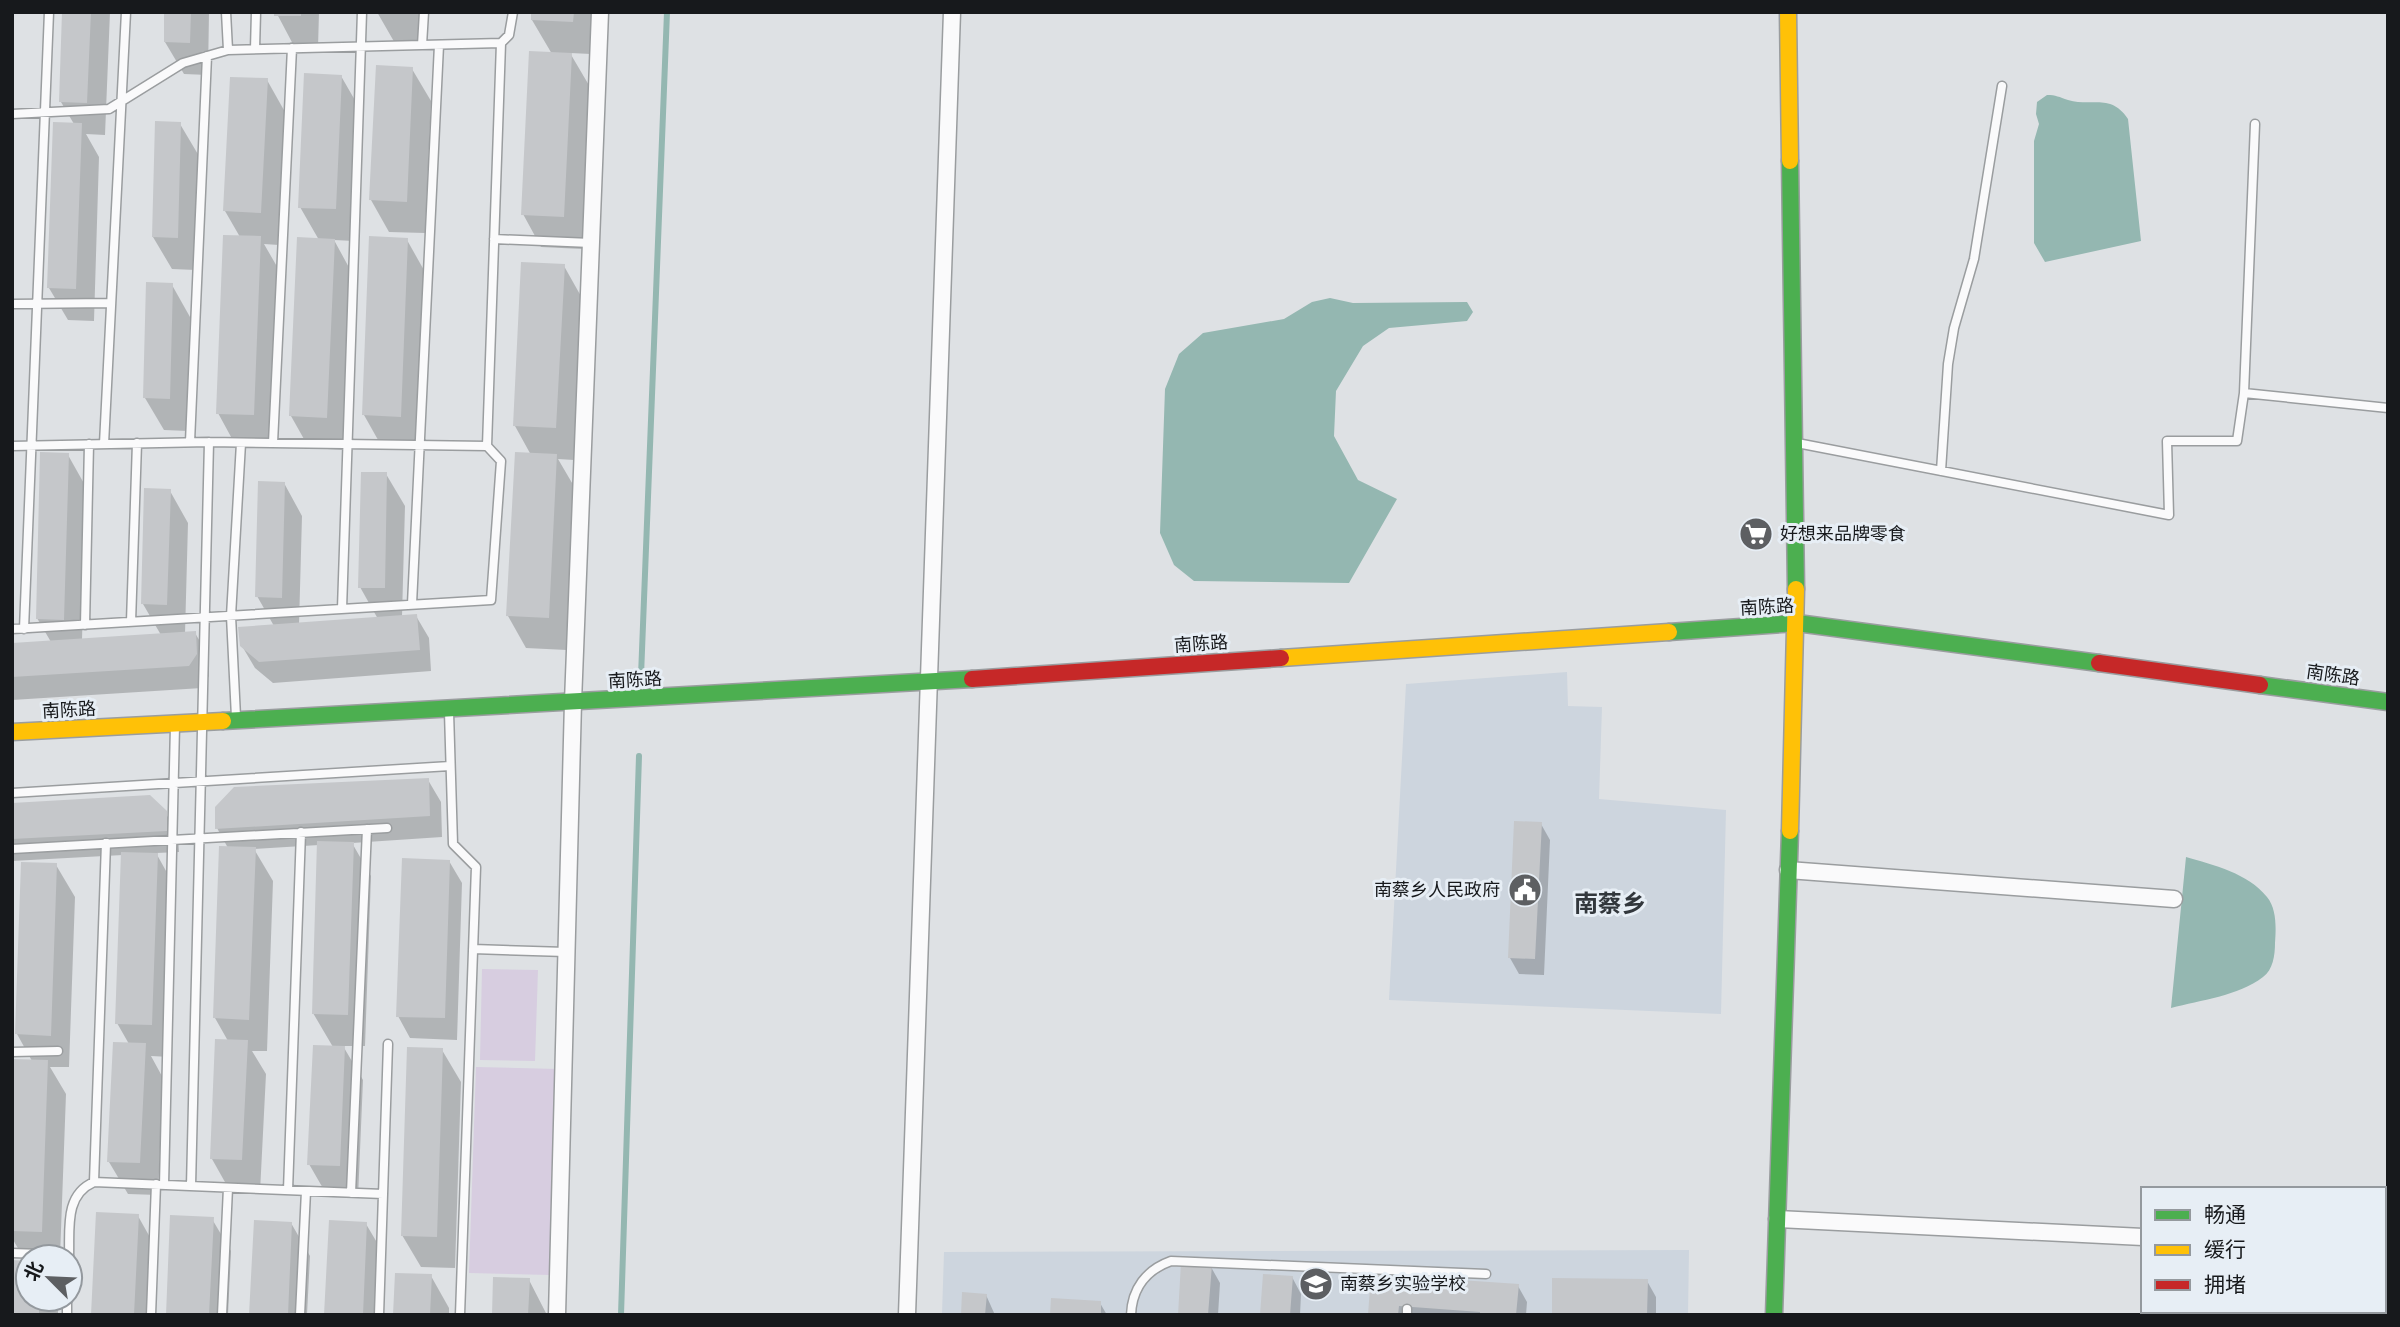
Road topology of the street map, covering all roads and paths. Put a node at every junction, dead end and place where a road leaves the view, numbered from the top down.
1 (49, 12) edge
2 (126, 12) edge
3 (226, 12) edge
4 (256, 12) edge
5 (362, 12) edge
6 (424, 12) edge
7 (513, 12) edge
8 (600, 12) edge
9 (952, 12) edge
10 (1788, 12) edge
11 (500, 43) junction
12 (422, 45) junction
13 (439, 45) junction
14 (361, 47) junction
15 (292, 48) junction
16 (255, 49) junction
17 (228, 50) junction
18 (207, 55) junction
19 (2002, 86) dead end
20 (121, 102) junction
21 (45, 112) junction
22 (12, 114) edge
23 (2255, 124) dead end
24 (494, 239) junction
25 (591, 243) junction
26 (111, 303) junction
27 (12, 304) edge
28 (37, 304) junction
29 (2244, 393) junction
30 (2388, 408) edge
31 (190, 442) junction
32 (209, 442) junction
33 (137, 443) junction
34 (241, 443) junction
35 (273, 443) junction
36 (1794, 443) junction
37 (89, 444) junction
38 (104, 444) junction
39 (348, 444) junction
40 (31, 445) junction
41 (420, 445) junction
42 (12, 446) edge
43 (487, 446) junction
44 (1941, 471) junction
45 (412, 604) junction
46 (342, 609) junction
47 (230, 616) junction
48 (205, 617) junction
49 (131, 622) junction
50 (1797, 623) junction
51 (85, 625) junction
52 (12, 629) edge
53 (24, 629) junction
54 (930, 682) junction
55 (573, 702) junction
56 (2388, 702) edge
57 (448, 709) junction
58 (236, 720) junction
59 (201, 722) junction
60 (175, 723) junction
61 (12, 733) edge
62 (450, 766) junction
63 (199, 782) junction
64 (174, 783) junction
65 (12, 793) edge
66 (387, 828) dead end
67 (367, 829) junction
68 (301, 832) junction
69 (198, 838) junction
70 (172, 840) junction
71 (106, 843) junction
72 (12, 848) edge
73 (12, 856) edge
74 (1788, 870) junction
75 (2174, 900) dead end
76 (473, 949) junction
77 (566, 952) junction
78 (388, 1044) dead end
79 (58, 1051) dead end
80 (12, 1052) edge
81 (94, 1182) junction
82 (160, 1185) junction
83 (191, 1186) junction
84 (229, 1188) junction
85 (288, 1190) junction
86 (306, 1191) junction
87 (351, 1193) junction
88 (383, 1194) junction
89 (1777, 1219) junction
90 (2141, 1237) edge
91 (70, 1243) edge
92 (1486, 1273) dead end
93 (151, 1315) edge
94 (222, 1315) edge
95 (300, 1315) edge
96 (379, 1315) edge
97 (460, 1315) edge
98 (557, 1315) edge
99 (907, 1315) edge
100 (1130, 1315) edge
101 (1774, 1315) edge

1 - 21 lane
2 - 20 lane
3 - 17 lane
4 - 16 lane
5 - 14 lane
6 - 12 lane
7 - 11 lane
8 - 25 street
9 - 54 street
10 - 36 street
11 - 13 lane
11 - 24 lane
12 - 13 lane
12 - 14 lane
13 - 41 lane
14 - 15 lane
14 - 39 lane
15 - 16 lane
15 - 35 lane
16 - 17 lane
17 - 18 lane
18 - 20 lane
18 - 31 lane
19 - 44 lane
20 - 21 lane
20 - 26 lane
21 - 22 lane
21 - 28 lane
23 - 29 lane
24 - 25 lane
24 - 43 lane
25 - 55 street
26 - 28 lane
26 - 38 lane
27 - 28 lane
28 - 40 lane
29 - 30 lane
29 - 44 lane
31 - 32 lane
31 - 33 lane
32 - 34 lane
32 - 48 lane
33 - 38 lane
33 - 49 lane
34 - 35 lane
34 - 47 lane
35 - 39 lane
36 - 44 lane
36 - 50 street
37 - 38 lane
37 - 40 lane
37 - 51 lane
39 - 41 lane
39 - 46 lane
40 - 42 lane
40 - 53 lane
41 - 43 lane
41 - 45 lane
43 - 45 lane
45 - 46 lane
46 - 47 lane
47 - 48 lane
47 - 58 lane
48 - 49 lane
48 - 59 lane
49 - 51 lane
50 - 54 street, 南陈路
50 - 56 street, 南陈路
50 - 74 street
51 - 53 lane
52 - 53 lane
54 - 55 street, 南陈路
54 - 99 street
55 - 57 street, 南陈路
55 - 77 street
57 - 58 street, 南陈路
57 - 62 lane
58 - 59 street, 南陈路
59 - 60 street, 南陈路
59 - 63 lane
60 - 61 street, 南陈路
60 - 64 lane
62 - 63 lane
62 - 76 lane
63 - 64 lane
63 - 69 lane
64 - 65 lane
64 - 70 lane
66 - 67 lane
67 - 68 lane
67 - 87 lane
68 - 69 lane
68 - 85 lane
69 - 70 lane
69 - 83 lane
70 - 71 lane
70 - 82 lane
71 - 72 lane
71 - 81 lane
72 - 73 lane
74 - 75 street
74 - 89 street
76 - 77 lane
76 - 97 lane
77 - 98 street
78 - 88 lane
79 - 80 lane
81 - 82 lane
81 - 91 lane
82 - 83 lane
82 - 93 lane
83 - 84 lane
84 - 85 lane
84 - 94 lane
85 - 86 lane
86 - 87 lane
86 - 95 lane
87 - 88 lane
88 - 96 lane
89 - 90 street
89 - 101 street
92 - 100 lane

